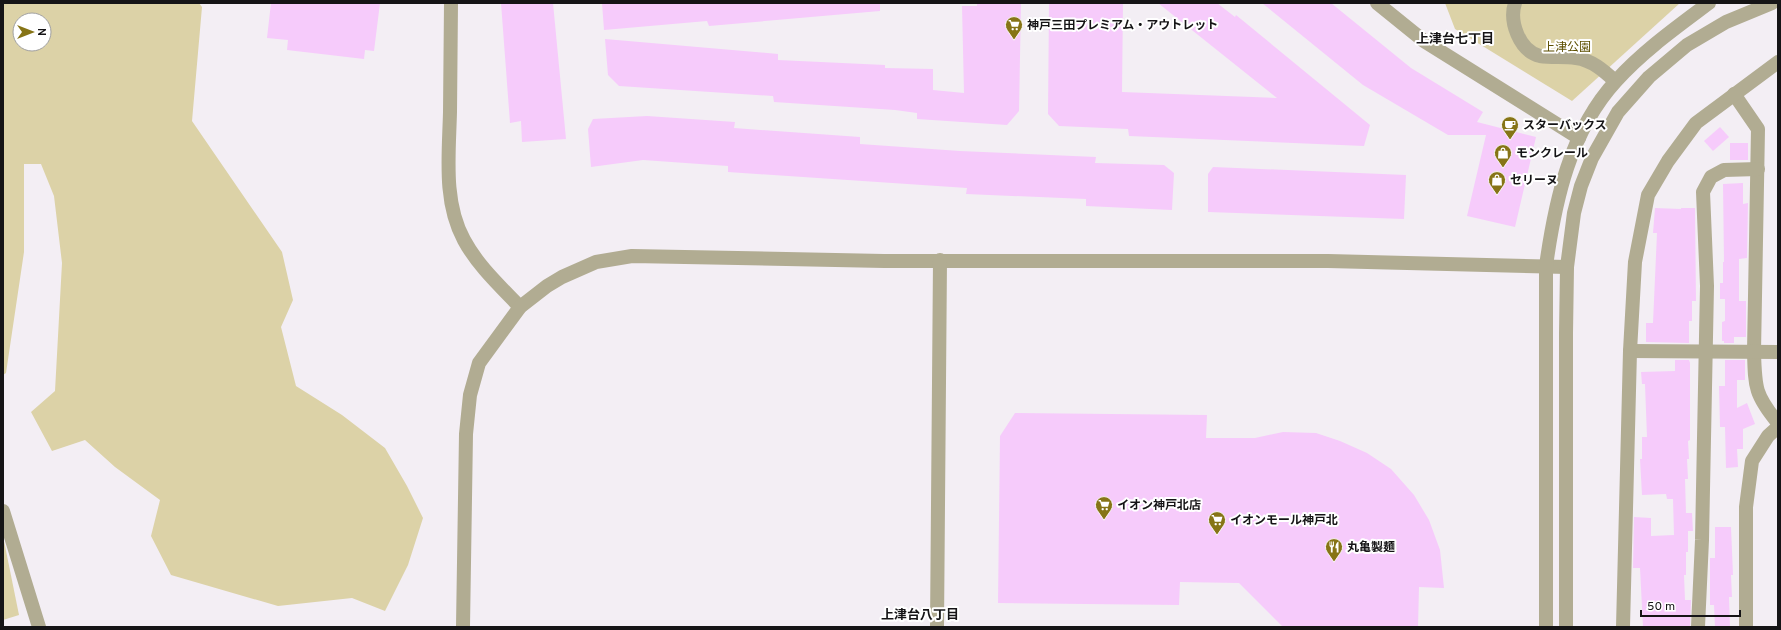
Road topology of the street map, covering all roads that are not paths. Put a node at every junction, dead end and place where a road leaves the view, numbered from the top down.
1 (451, 3) edge
2 (1377, 3) edge
3 (1515, 3) edge
4 (1709, 3) edge
5 (1772, 3) edge
6 (1778, 62) edge
7 (1615, 81) junction
8 (1734, 94) junction
9 (1579, 138) junction
10 (1758, 169) junction
11 (940, 260) junction
12 (1546, 266) junction
13 (1567, 267) junction
14 (520, 307) junction
15 (1630, 351) junction
16 (1705, 352) junction
17 (1754, 352) junction
18 (1778, 352) edge
19 (1778, 423) edge
20 (1778, 427) edge
21 (3, 511) edge
22 (39, 627) edge
23 (463, 627) edge
24 (937, 627) edge
25 (1546, 627) edge
26 (1566, 627) edge
27 (1623, 627) edge
28 (1698, 627) edge
29 (1746, 627) edge

1 - 14 street
2 - 9 street
3 - 7 street
4 - 7 street
5 - 13 street
6 - 8 street
7 - 9 street
8 - 10 street
8 - 15 street
9 - 12 street
10 - 16 street
10 - 17 street
11 - 12 street
11 - 14 street
11 - 24 street
12 - 13 street
12 - 25 street
13 - 26 street
14 - 23 street
15 - 16 street
15 - 27 street
16 - 17 street
16 - 28 street
17 - 18 street
17 - 19 street
20 - 29 street
21 - 22 street

